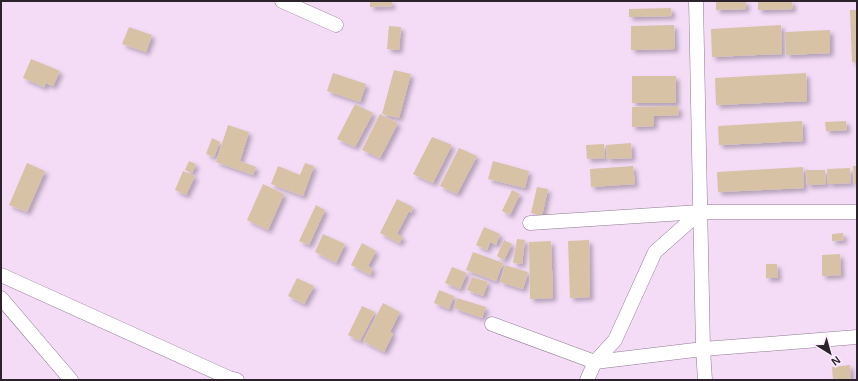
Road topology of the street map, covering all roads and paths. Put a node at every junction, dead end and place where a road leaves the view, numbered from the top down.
1 (282, 1) edge
2 (696, 1) edge
3 (336, 25) dead end
4 (700, 212) junction
5 (857, 212) edge
6 (530, 223) dead end
7 (1, 275) edge
8 (1, 298) edge
9 (492, 324) dead end
10 (857, 337) edge
11 (703, 349) junction
12 (595, 362) junction
13 (232, 379) edge
14 (71, 380) edge
15 (587, 380) edge
16 (705, 380) edge

1 - 3 street
2 - 4 street
4 - 5 street
4 - 6 street
4 - 11 street
4 - 12 street
7 - 13 street
8 - 14 street
9 - 12 street
10 - 11 street
11 - 12 street
11 - 16 street
12 - 15 street

